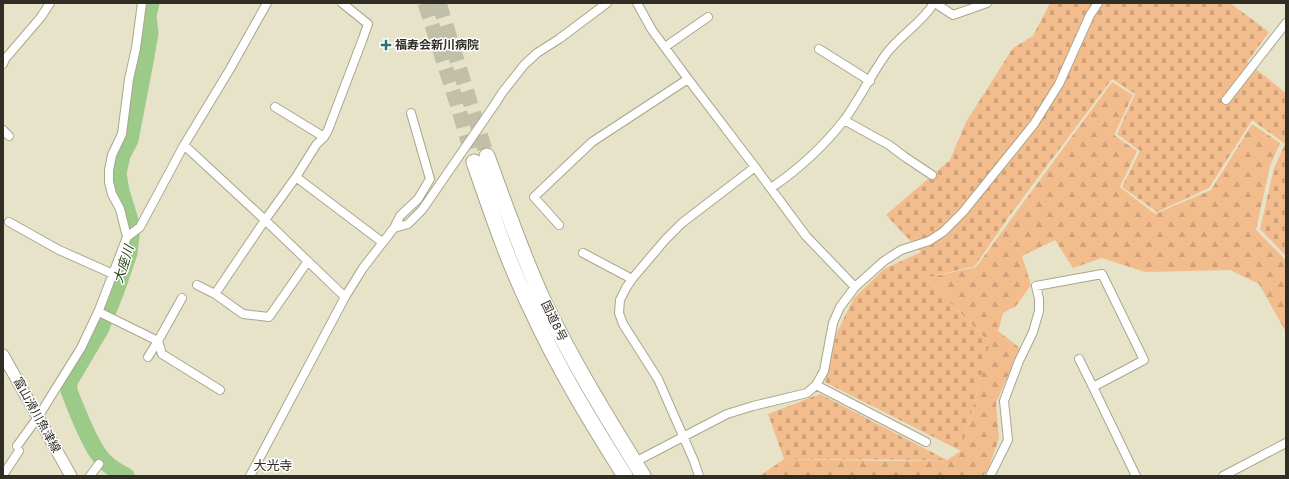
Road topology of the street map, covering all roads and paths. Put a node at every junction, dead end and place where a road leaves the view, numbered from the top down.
1 (50, 3) edge
2 (142, 3) edge
3 (267, 3) edge
4 (342, 3) edge
5 (607, 3) edge
6 (637, 3) edge
7 (934, 3) edge
8 (987, 3) edge
9 (1098, 3) edge
10 (708, 17) dead end
11 (1286, 22) edge
12 (665, 47) junction
13 (819, 48) dead end
14 (3, 64) edge
15 (688, 80) junction
16 (870, 81) junction
17 (1226, 100) dead end
18 (275, 107) dead end
19 (411, 113) dead end
20 (844, 120) junction
21 (324, 137) junction
22 (184, 145) junction
23 (755, 167) junction
24 (932, 175) dead end
25 (296, 177) junction
26 (771, 188) junction
27 (265, 220) junction
28 (9, 222) dead end
29 (559, 225) dead end
30 (394, 228) junction
31 (127, 237) junction
32 (382, 242) junction
33 (583, 253) dead end
34 (308, 262) junction
35 (113, 274) junction
36 (632, 280) junction
37 (197, 285) dead end
38 (855, 287) junction
39 (215, 294) junction
40 (345, 297) junction
41 (182, 298) dead end
42 (99, 312) junction
43 (158, 341) junction
44 (148, 357) dead end
45 (1079, 359) dead end
46 (5, 363) edge
47 (816, 385) junction
48 (1093, 387) junction
49 (220, 390) dead end
50 (38, 417) junction
51 (683, 438) junction
52 (926, 442) dead end
53 (1286, 443) edge
54 (635, 462) junction
55 (99, 464) dead end
56 (3, 475) edge
57 (71, 476) edge
58 (90, 476) edge
59 (250, 476) edge
60 (625, 476) edge
61 (643, 476) edge
62 (699, 476) edge
63 (990, 476) edge
64 (1136, 476) edge
65 (1223, 476) edge

1 - 14 street
2 - 31 street
3 - 22 street
4 - 21 street
5 - 30 street
6 - 12 street
7 - 8 street
7 - 16 street
9 - 38 street
10 - 12 street
11 - 17 street
12 - 15 street
13 - 16 street
15 - 23 street
15 - 29 street
16 - 20 street
18 - 21 street
19 - 30 street
20 - 24 street
20 - 26 street
21 - 25 street
22 - 27 street
22 - 31 street
23 - 26 street
23 - 36 street
25 - 27 street
25 - 32 street
26 - 38 street
27 - 34 street
27 - 39 street
28 - 35 street
30 - 32 street
31 - 35 street
32 - 40 street
33 - 36 street
34 - 39 street
34 - 40 street
35 - 42 street
36 - 51 street
37 - 39 street
38 - 47 street
40 - 59 street
41 - 43 street
42 - 43 street
42 - 50 street
43 - 44 street
43 - 49 street
45 - 48 street
46 - 50 main road, 富山滑川魚津線
47 - 51 street
47 - 52 street
48 - 63 street
48 - 64 street
50 - 56 street
50 - 57 main road, 富山滑川魚津線
51 - 54 street
51 - 62 street
53 - 65 street
54 - 60 highway, 国道8号
54 - 61 highway, 国道8号
55 - 58 street

